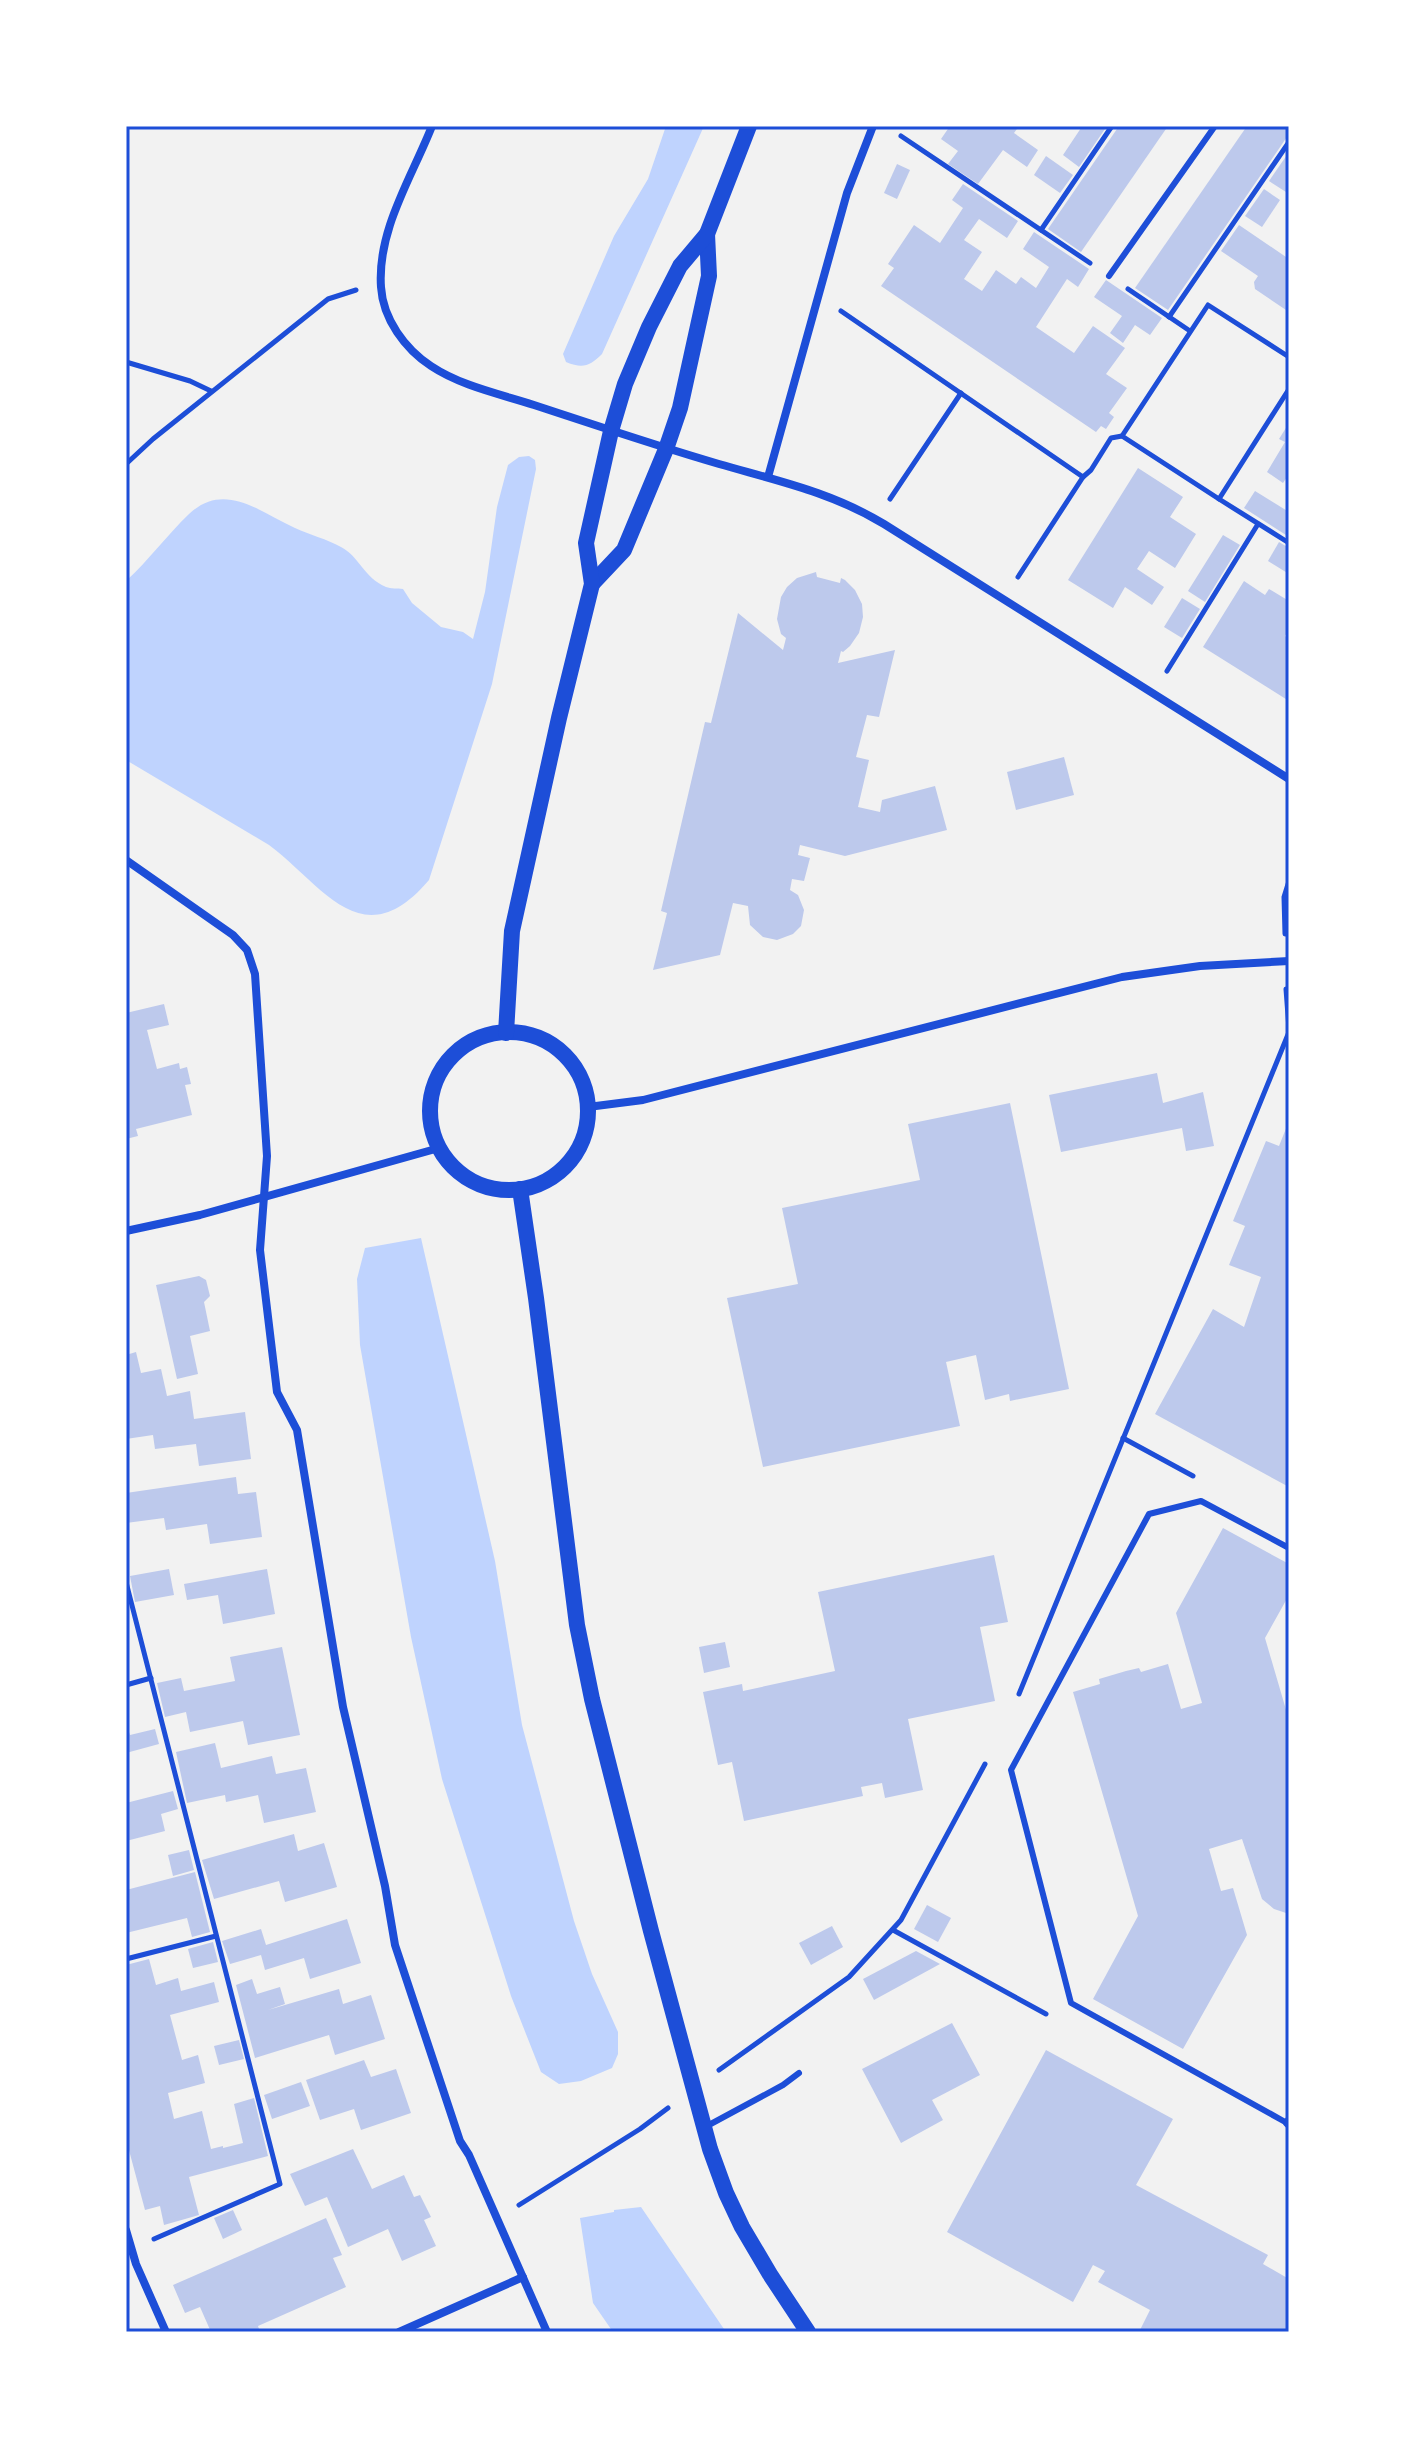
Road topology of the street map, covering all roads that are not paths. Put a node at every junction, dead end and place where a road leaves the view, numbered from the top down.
1 (432, 126) edge
2 (749, 126) edge
3 (873, 126) edge
4 (1215, 126) edge
5 (707, 234) junction
6 (1109, 276) road end
7 (611, 431) junction
8 (666, 449) junction
9 (768, 477) junction
10 (592, 584) junction
11 (1289, 779) edge
12 (126, 860) edge
13 (1289, 961) edge
14 (506, 1033) junction
15 (588, 1107) junction
16 (439, 1148) junction
17 (520, 1189) junction
18 (264, 1197) junction
19 (126, 1231) edge
20 (1289, 1548) edge
21 (799, 2073) dead end
22 (1288, 2123) edge
23 (704, 2128) junction
24 (126, 2230) edge
25 (523, 2277) junction
26 (166, 2332) edge
27 (399, 2332) edge
28 (547, 2332) edge
29 (808, 2332) edge

1 - 7 street
2 - 5 main road
3 - 9 street
4 - 6 lane
5 - 7 main road
5 - 8 main road
7 - 8 street
7 - 10 main road
8 - 9 street
8 - 10 main road
9 - 11 street
10 - 14 main road
12 - 18 street
13 - 15 street
14 - 15 main road
14 - 16 main road
15 - 17 main road
16 - 17 main road
16 - 18 street
17 - 23 main road
18 - 19 street
18 - 25 street
20 - 22 lane
21 - 23 lane
23 - 29 main road
24 - 26 street
25 - 27 street
25 - 28 street

